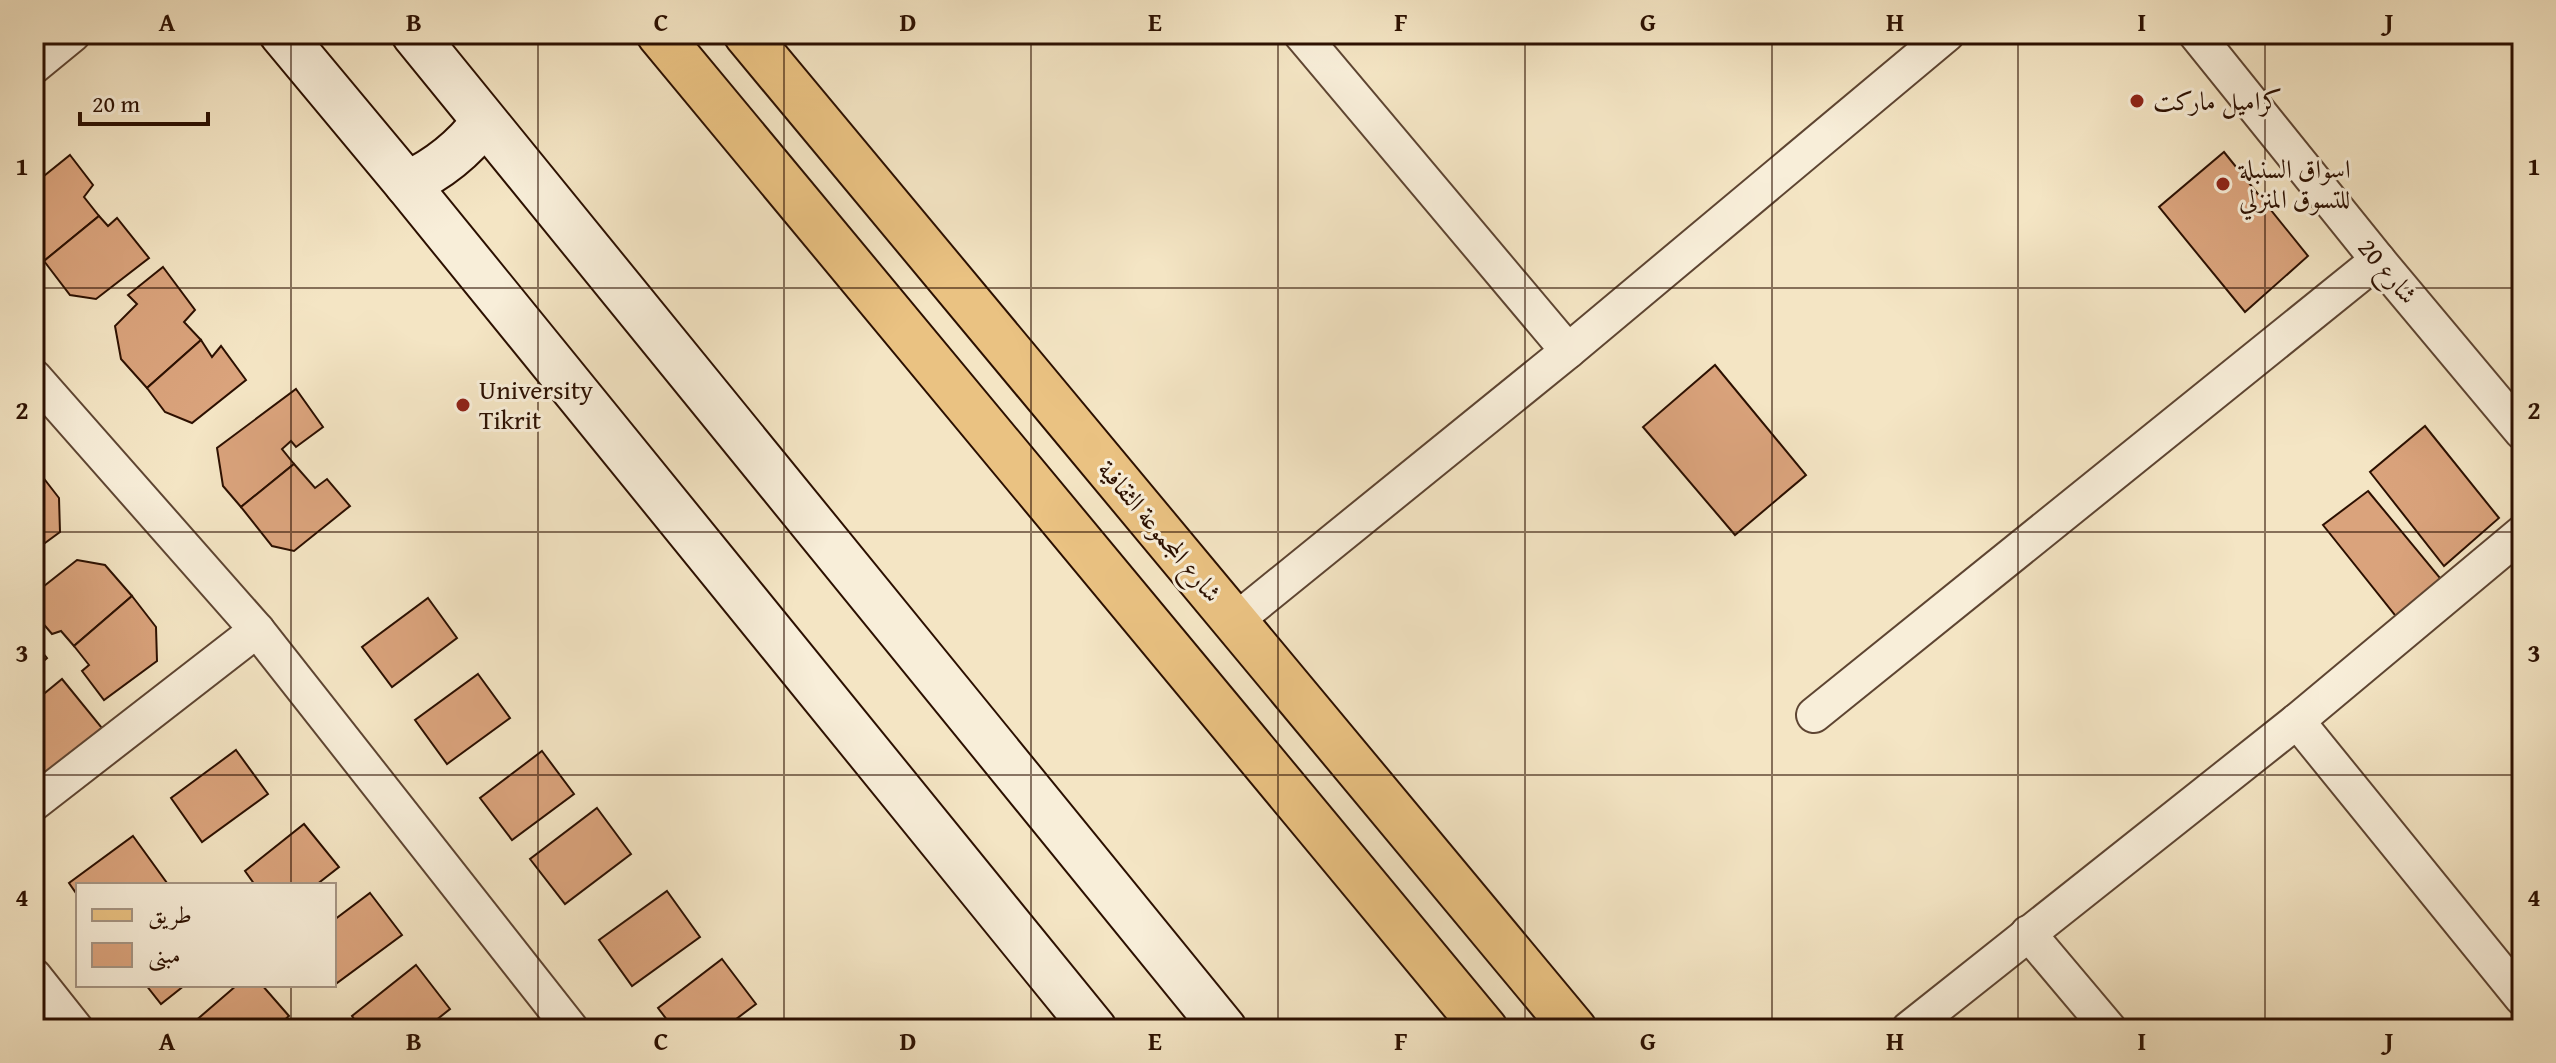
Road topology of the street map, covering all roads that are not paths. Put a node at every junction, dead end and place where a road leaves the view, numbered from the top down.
1 (73, 34) edge
2 (282, 34) edge
3 (414, 34) edge
4 (659, 34) edge
5 (746, 34) edge
6 (1301, 34) edge
7 (1947, 34) edge
8 (2196, 34) edge
9 (34, 66) edge
10 (484, 122) junction
11 (407, 184) junction
12 (2378, 260) junction
13 (1568, 351) junction
14 (34, 377) edge
15 (2522, 432) edge
16 (2522, 533) edge
17 (1235, 621) junction
18 (257, 630) junction
19 (1814, 715) dead end
20 (2297, 721) junction
21 (34, 803) edge
22 (2028, 933) junction
23 (34, 976) edge
24 (2522, 998) edge
25 (76, 1029) edge
26 (571, 1029) edge
27 (1094, 1029) edge
28 (1224, 1029) edge
29 (1485, 1029) edge
30 (1574, 1029) edge
31 (1909, 1029) edge
32 (2109, 1029) edge

1 - 9 street
2 - 11 street
3 - 10 street
4 - 29 main road
5 - 17 main road, شارع المجموعة الثقافية
6 - 13 street
7 - 13 street
8 - 12 street, شارع 20
10 - 11 street
10 - 28 street
11 - 27 street
12 - 15 street, شارع 20
12 - 19 street
13 - 17 street
14 - 18 street
16 - 20 street
17 - 30 main road, شارع المجموعة الثقافية
18 - 21 street
18 - 26 street
20 - 22 street
20 - 24 street
22 - 31 street
22 - 32 street
23 - 25 street

